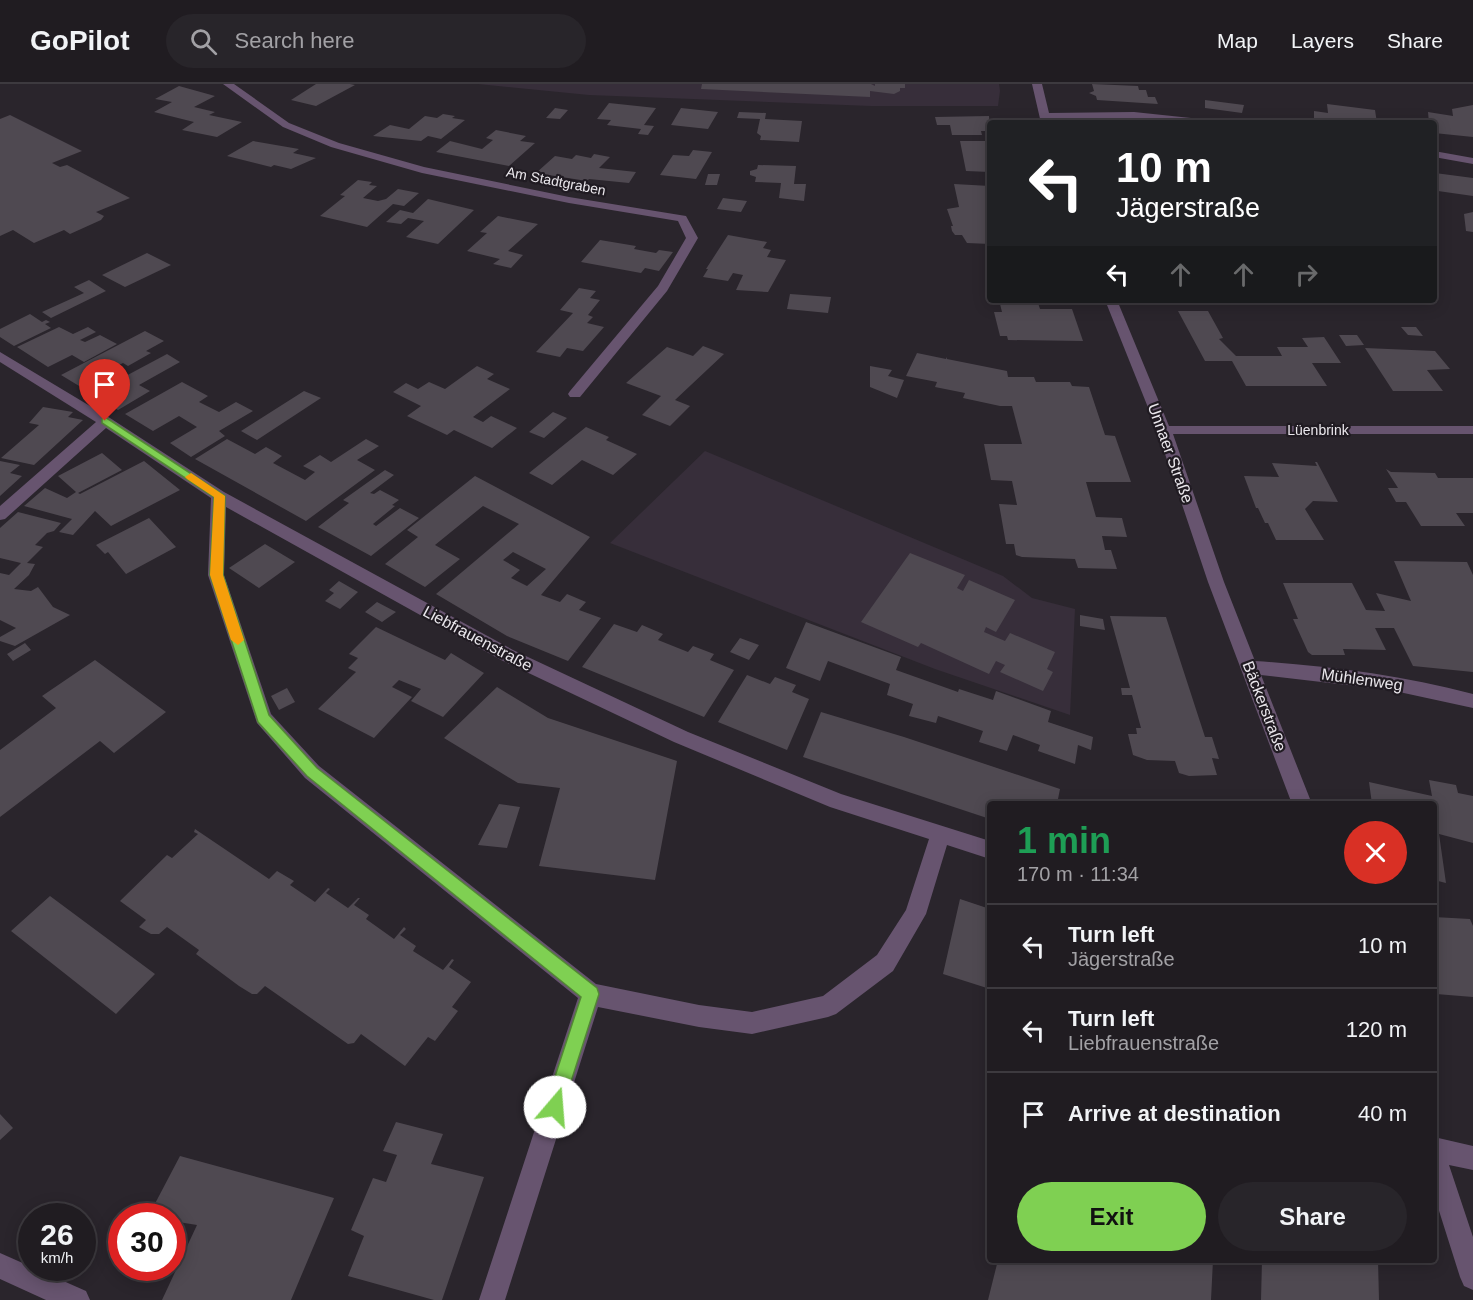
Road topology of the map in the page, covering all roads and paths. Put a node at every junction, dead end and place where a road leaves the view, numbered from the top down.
1 (228, 84) edge
2 (1037, 84) edge
3 (1045, 120) edge
4 (1182, 120) edge
5 (1437, 155) edge
6 (1473, 161) edge
7 (1111, 303) edge
8 (0, 356) edge
9 (575, 394) dead end
10 (105, 421) junction
11 (1164, 430) junction
12 (1473, 430) edge
13 (219, 496) junction
14 (0, 515) edge
15 (1226, 609) joint
16 (1250, 667) junction
17 (1473, 700) edge
18 (1301, 801) edge
19 (941, 834) junction
20 (987, 849) edge
21 (591, 994) junction
22 (1437, 1150) edge
23 (1473, 1158) edge
24 (1437, 1165) edge
25 (0, 1266) edge
26 (1473, 1277) edge
27 (77, 1300) edge
28 (492, 1300) edge

1 - 9 street, Am Stadtgraben
2 - 3 street
3 - 4 street
5 - 6 street
7 - 11 street, Unnaer Straße
8 - 10 street, Liebfrauenstraße
10 - 13 street, Liebfrauenstraße
10 - 14 street
11 - 12 street, Lüenbrink
11 - 15 street, Unnaer Straße
13 - 19 street, Liebfrauenstraße
13 - 21 street
15 - 16 street, Bäckerstraße
16 - 17 street, Mühlenweg
16 - 18 street, Bäckerstraße
19 - 20 street, Liebfrauenstraße
19 - 21 street
21 - 28 street
22 - 23 street
24 - 26 street
25 - 27 street

